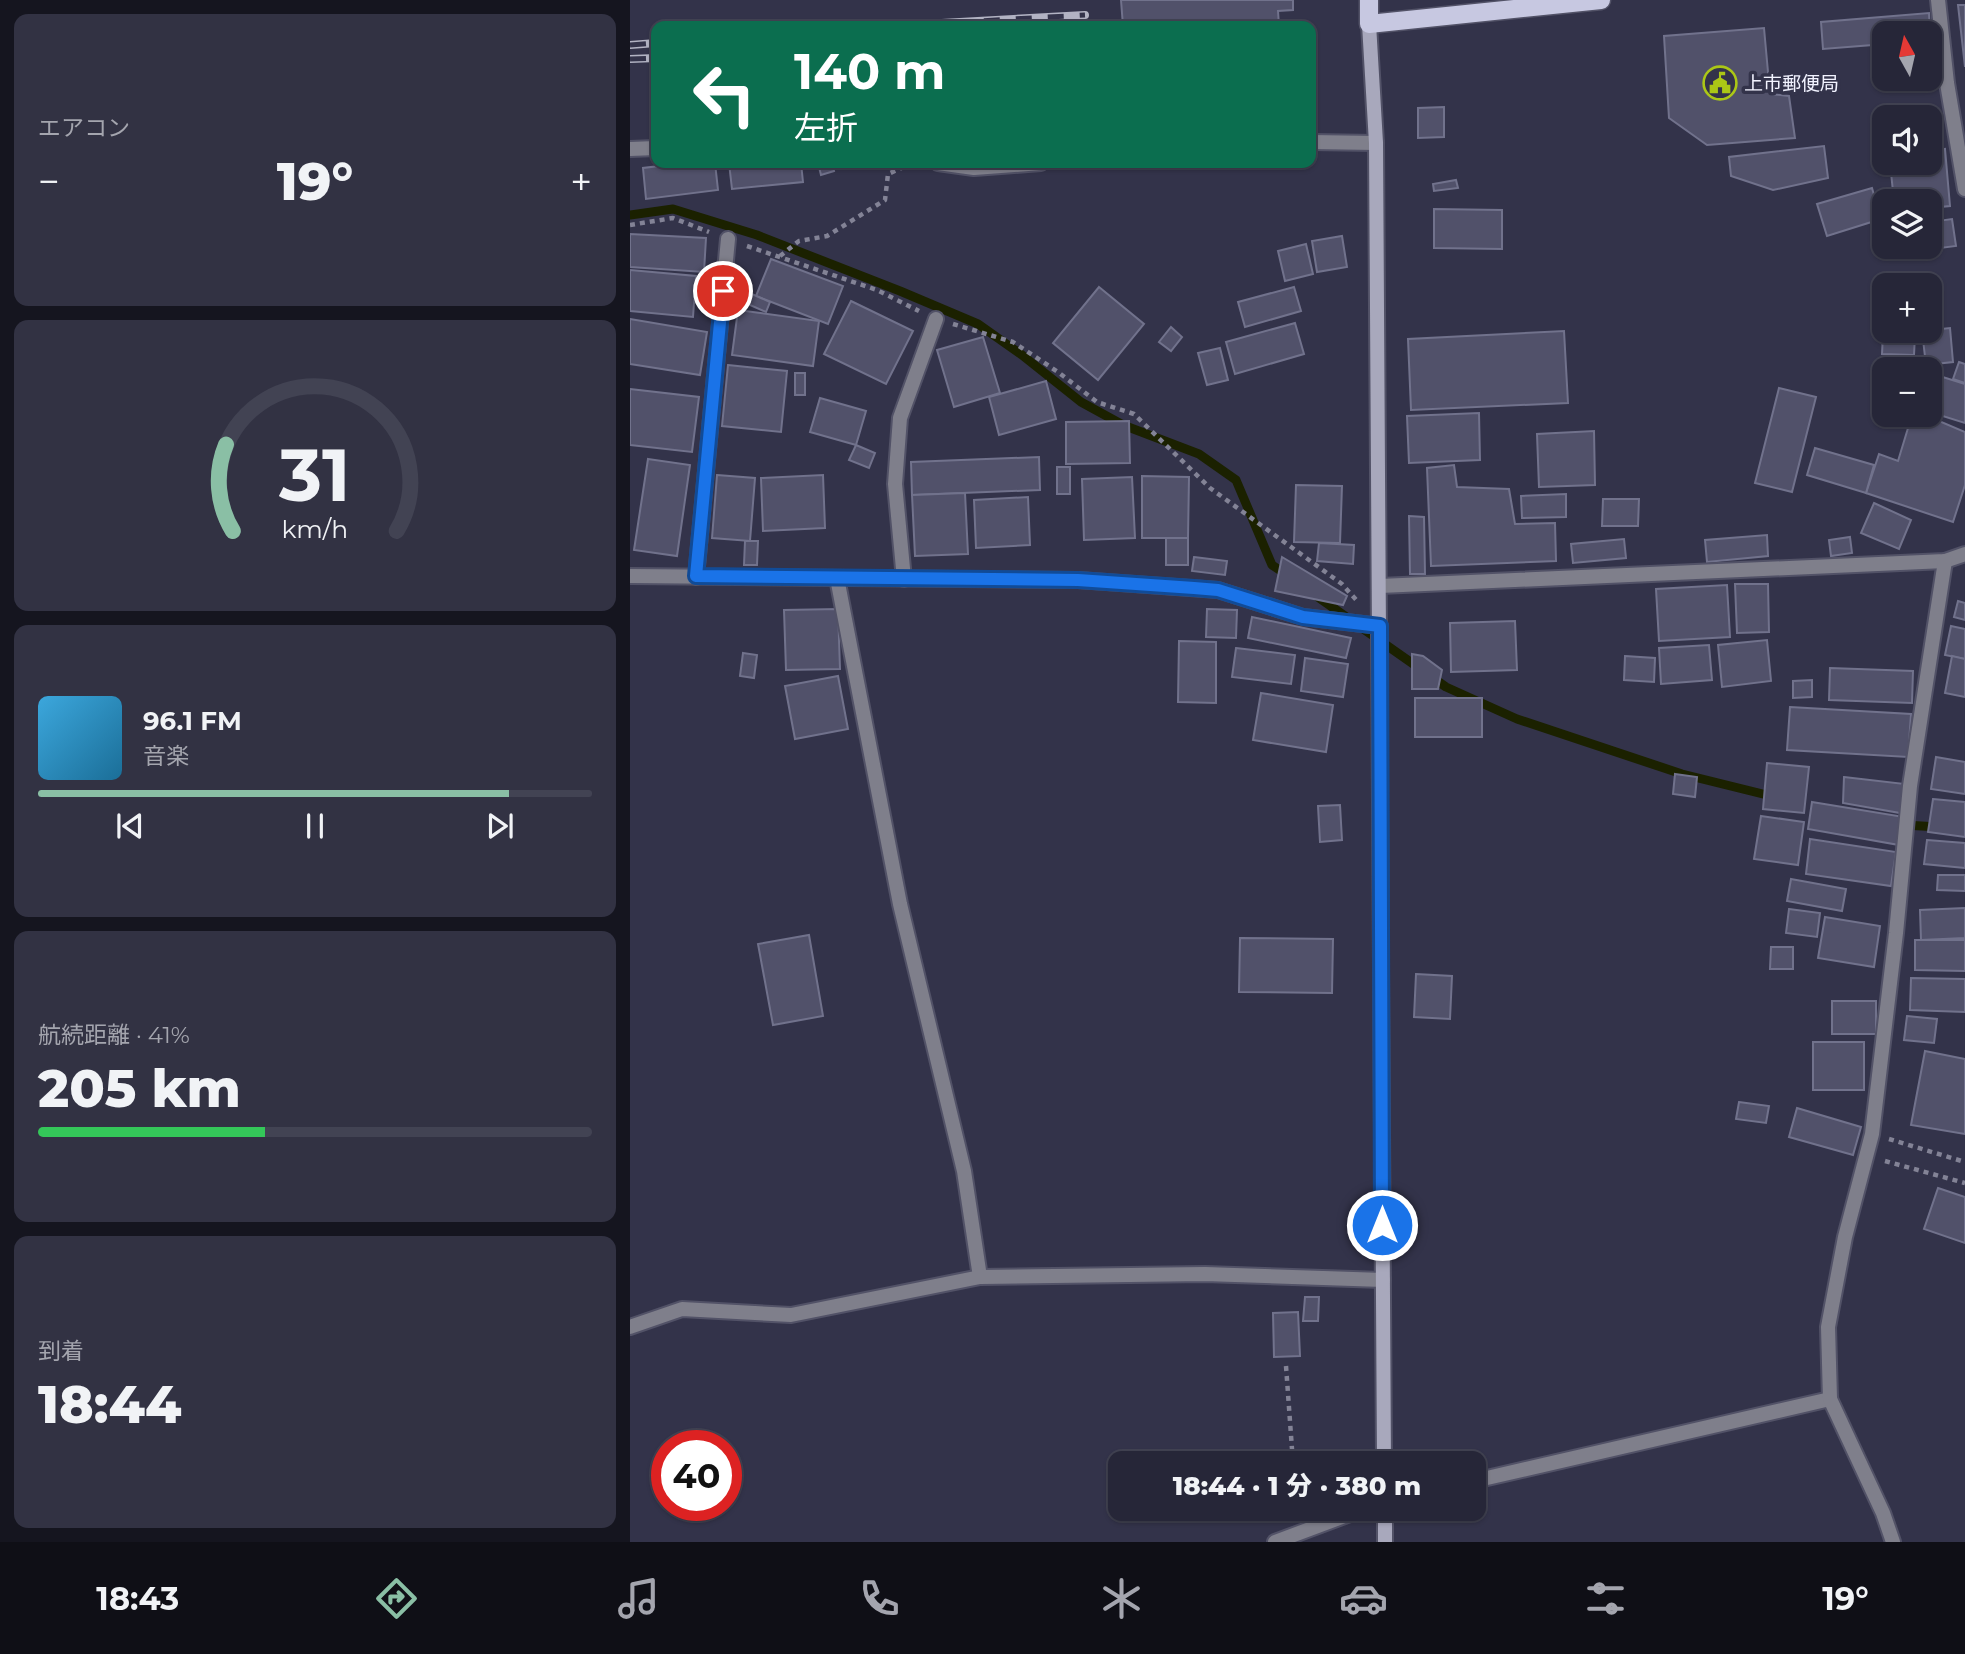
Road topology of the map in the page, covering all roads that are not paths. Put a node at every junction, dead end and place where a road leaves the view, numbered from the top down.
1 (1369, 0) edge
2 (1601, 0) edge
3 (1938, 0) edge
4 (1370, 24) junction
5 (1316, 142) edge
6 (1376, 143) junction
7 (651, 148) edge
8 (630, 149) edge
9 (1965, 189) edge
10 (728, 239) road end
11 (936, 319) road end
12 (1965, 554) edge
13 (1945, 561) junction
14 (630, 576) edge
15 (696, 576) junction
16 (837, 578) junction
17 (904, 579) junction
18 (1380, 586) junction
19 (1380, 626) junction
20 (980, 1277) junction
21 (1382, 1280) junction
22 (630, 1327) edge
23 (1830, 1399) junction
24 (1384, 1451) edge
25 (1486, 1478) edge
26 (1331, 1521) edge
27 (1385, 1521) edge
28 (1275, 1542) edge
29 (1385, 1542) edge
30 (1893, 1542) edge

1 - 4 main road
2 - 4 main road
3 - 9 street
4 - 6 street
5 - 6 street
6 - 18 street
7 - 8 street
10 - 15 street
11 - 17 street
12 - 13 street
13 - 18 street
13 - 23 street
14 - 15 street
15 - 16 street
16 - 17 street
16 - 20 street
17 - 19 street
18 - 19 street
19 - 21 street
20 - 21 street
20 - 22 street
21 - 24 street
23 - 25 street
23 - 30 street
26 - 28 street
27 - 29 street

